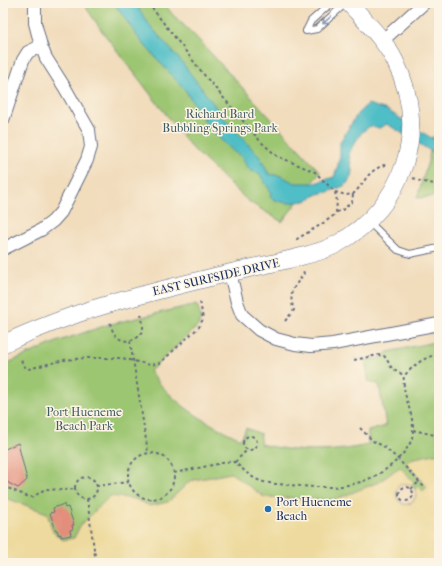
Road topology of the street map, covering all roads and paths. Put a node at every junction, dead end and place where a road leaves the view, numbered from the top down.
1 (35, 3) edge
2 (148, 3) edge
3 (331, 3) edge
4 (346, 3) edge
5 (349, 3) edge
6 (424, 3) edge
7 (382, 41) junction
8 (41, 46) junction
9 (3, 120) edge
10 (384, 165) dead end
11 (418, 180) dead end
12 (439, 185) edge
13 (335, 192) junction
14 (353, 194) junction
15 (336, 212) junction
16 (369, 222) junction
17 (297, 239) dead end
18 (439, 248) edge
19 (3, 249) edge
20 (230, 273) junction
21 (304, 274) dead end
22 (200, 301) dead end
23 (141, 314) dead end
24 (285, 321) dead end
25 (110, 323) dead end
26 (439, 324) edge
27 (130, 341) junction
28 (3, 344) edge
29 (439, 354) edge
30 (22, 360) dead end
31 (354, 360) dead end
32 (133, 362) junction
33 (404, 376) junction
34 (360, 428) dead end
35 (413, 430) junction
36 (439, 436) edge
37 (248, 449) junction
38 (148, 453) junction
39 (398, 459) junction
40 (235, 462) junction
41 (174, 472) junction
42 (129, 482) junction
43 (419, 482) junction
44 (3, 486) edge
45 (96, 486) junction
46 (424, 487) dead end
47 (75, 489) junction
48 (412, 489) junction
49 (87, 499) junction
50 (96, 563) edge

1 - 8 street
2 - 13 path
4 -> 3 lane
5 - 7 street, EAST SURFSIDE DRIVE
6 - 7 street
7 - 16 street, EAST SURFSIDE DRIVE
8 - 9 street
8 - 19 street
10 - 14 path
11 - 12 path
13 - 14 path
13 - 15 path
14 - 15 path
15 - 17 path
16 - 18 lane
16 - 20 street, EAST SURFSIDE DRIVE
20 - 26 street
20 - 28 street, EAST SURFSIDE DRIVE
21 - 24 path
22 - 32 path
23 - 27 path
25 - 27 path
27 - 32 path
29 - 33 path
30 - 32 path
31 - 33 path
32 - 38 path
33 - 35 path
34 - 39 path
35 - 36 path
35 - 39 path
37 - 37 path
37 - 40 path
38 - 41 path
38 - 42 path
39 - 40 path
39 - 43 path
40 - 41 path
41 - 42 path
42 - 45 path
43 - 46 path
43 - 48 path
44 - 47 path
45 - 47 path
45 - 49 path
47 - 49 path
48 - 48 path
49 - 50 path

